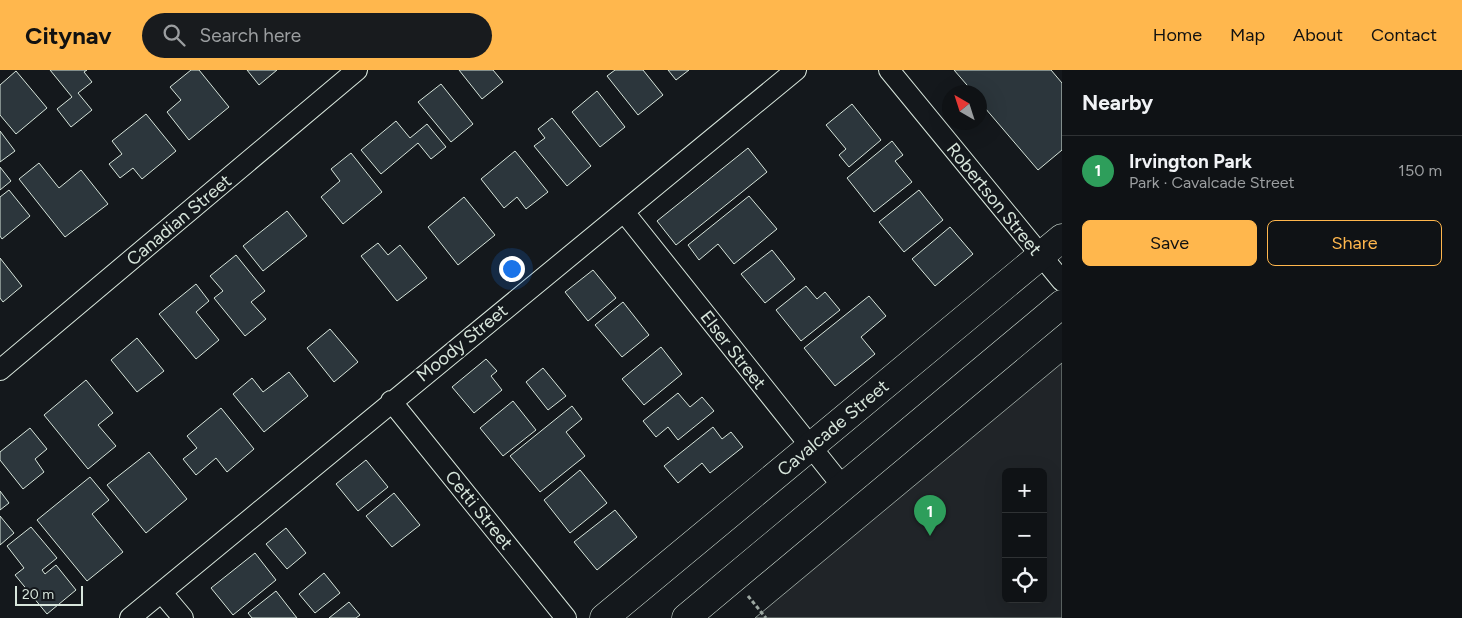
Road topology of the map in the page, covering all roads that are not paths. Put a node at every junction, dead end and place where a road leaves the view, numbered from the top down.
1 (357, 70) edge
2 (796, 70) edge
3 (889, 70) edge
4 (624, 212) junction
5 (1062, 238) edge
6 (1040, 255) junction
7 (1062, 281) edge
8 (1062, 304) edge
9 (0, 370) edge
10 (391, 401) junction
11 (810, 447) junction
12 (843, 487) junction
13 (162, 593) junction
14 (130, 618) edge
15 (183, 618) edge
16 (566, 618) edge
17 (604, 618) edge
18 (686, 618) edge

1 - 9 street, Canadian Street
2 - 4 street, Moody Street
3 - 6 street, Robertson Street
4 - 10 street, Moody Street
4 - 11 street, Elser Street
5 - 6 main road, Cavalcade Street
6 - 7 street, Robertson Street
6 - 11 main road, Cavalcade Street
8 - 12 main road
10 - 13 street, Moody Street
10 - 16 street, Cetti Street
11 - 12 street, Elser Street
11 - 17 main road, Cavalcade Street
12 - 18 main road
13 - 14 street, Moody Street
13 - 15 street

